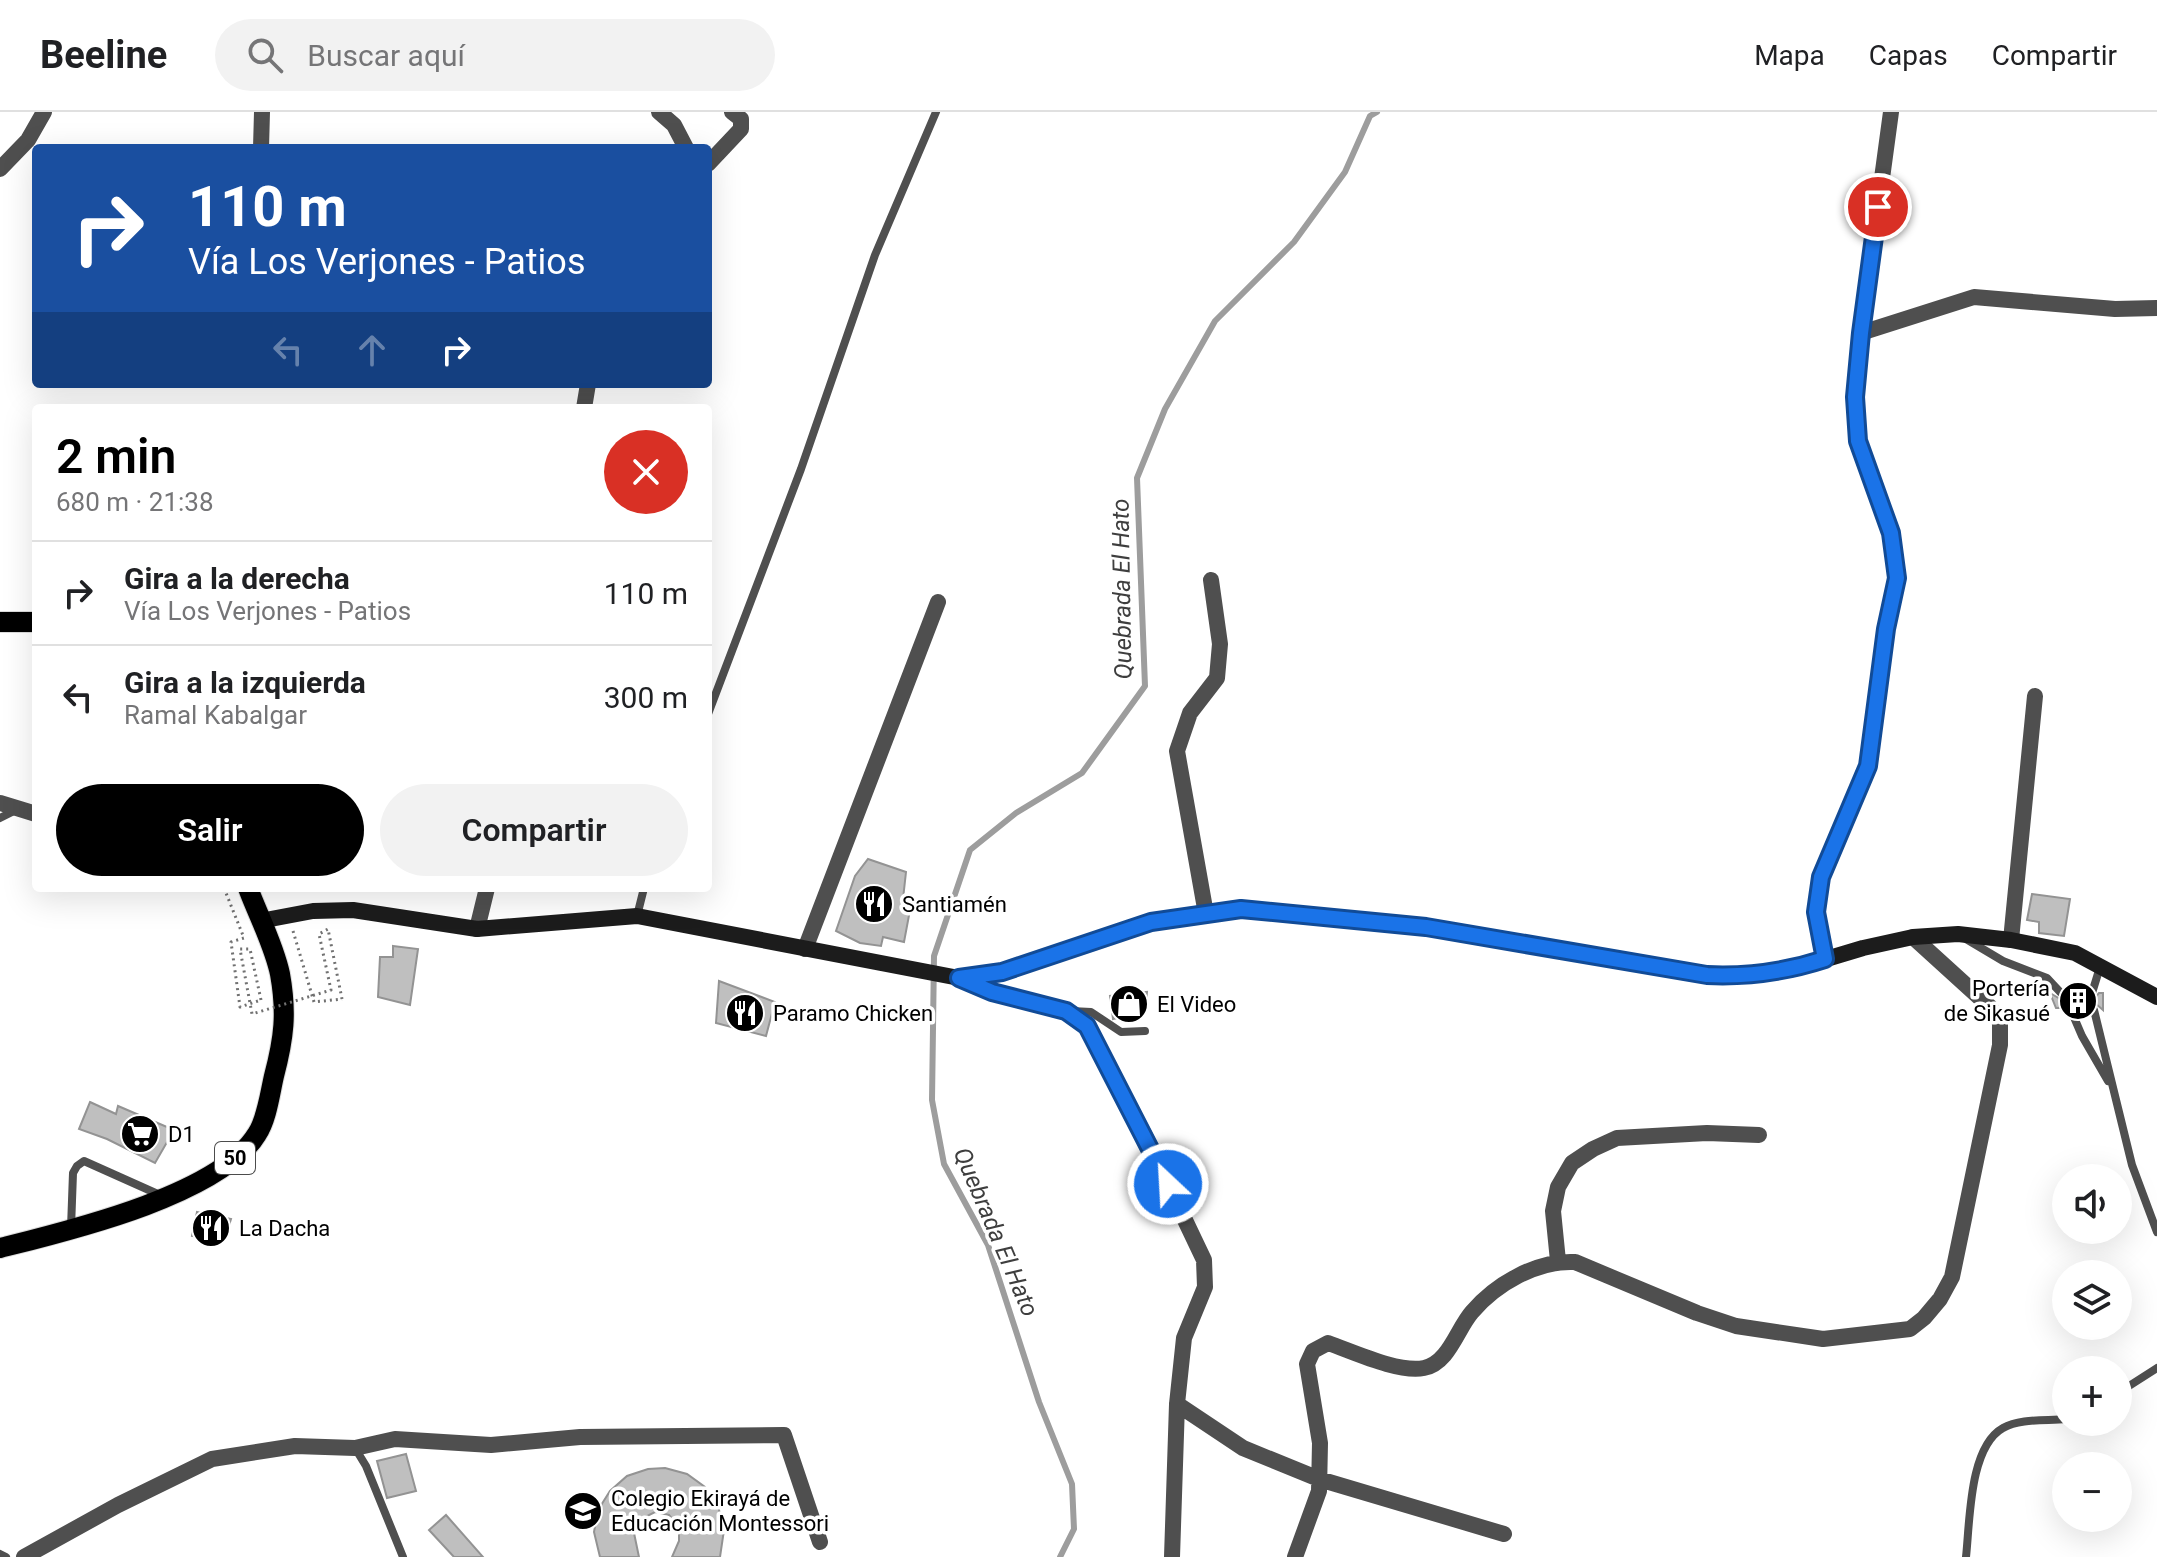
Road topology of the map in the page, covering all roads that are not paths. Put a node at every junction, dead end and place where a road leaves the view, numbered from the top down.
1 (44, 112) edge
2 (262, 112) edge
3 (659, 112) edge
4 (732, 112) edge
5 (936, 112) edge
6 (1891, 112) edge
7 (261, 144) edge
8 (684, 144) edge
9 (712, 160) edge
10 (0, 169) edge
11 (2157, 308) edge
12 (1861, 333) junction
13 (1211, 580) dead end
14 (938, 602) dead end
15 (0, 622) edge
16 (32, 622) edge
17 (2035, 696) dead end
18 (712, 703) edge
19 (0, 803) edge
20 (19, 809) junction
21 (32, 813) edge
22 (0, 818) edge
23 (249, 892) edge
24 (486, 892) edge
25 (643, 892) edge
26 (1206, 914) junction
27 (637, 916) junction
28 (260, 921) junction
29 (477, 929) junction
30 (1958, 934) junction
31 (1913, 937) junction
32 (2011, 940) junction
33 (805, 949) junction
34 (1825, 959) junction
35 (2100, 966) junction
36 (943, 975) junction
37 (2061, 993) dead end
38 (2092, 993) dead end
39 (2157, 997) edge
40 (2070, 1008) dead end
41 (2094, 1010) dead end
42 (1066, 1011) junction
43 (1145, 1031) dead end
44 (2113, 1089) junction
45 (1759, 1135) dead end
46 (164, 1197) junction
47 (71, 1230) junction
48 (2157, 1232) edge
49 (0, 1248) edge
50 (1558, 1261) junction
51 (2157, 1368) edge
52 (2132, 1384) edge
53 (1177, 1404) junction
54 (2052, 1420) edge
55 (355, 1448) junction
56 (1319, 1479) junction
57 (1504, 1534) dead end
58 (820, 1542) dead end
59 (0, 1554) edge
60 (6, 1557) edge
61 (24, 1557) edge
62 (403, 1557) edge
63 (1172, 1557) edge
64 (1295, 1557) edge
65 (1966, 1557) edge

1 - 10 street
2 - 7 street
3 - 8 street
4 - 9 street
5 - 18 lane
6 - 12 street
11 - 12 street
12 - 34 street
13 - 26 street
14 - 33 street
15 - 16 main road
17 - 32 street
19 - 20 street
20 - 21 street
20 - 22 lane
23 - 28 main road, 50
24 - 29 street
25 - 27 lane
26 - 34 street
26 - 36 street
27 - 29 street
27 - 33 street
28 - 29 street
28 - 46 main road, 50
30 - 31 street
30 - 32 street
30 - 37 lane
31 - 34 street
31 - 50 street
32 - 35 street
33 - 36 street
35 - 38 lane
35 - 39 street
36 - 42 street
40 - 44 lane
41 - 44 lane
42 - 43 lane
42 - 53 street
44 - 48 lane
45 - 50 street
46 - 47 main road, 50
46 - 47 lane
47 - 49 main road, 50
50 - 56 street
51 - 52 lane
53 - 56 street
53 - 63 street
54 - 65 lane
55 - 58 street
55 - 61 street
55 - 62 lane
56 - 57 street
56 - 64 street
59 - 60 lane

